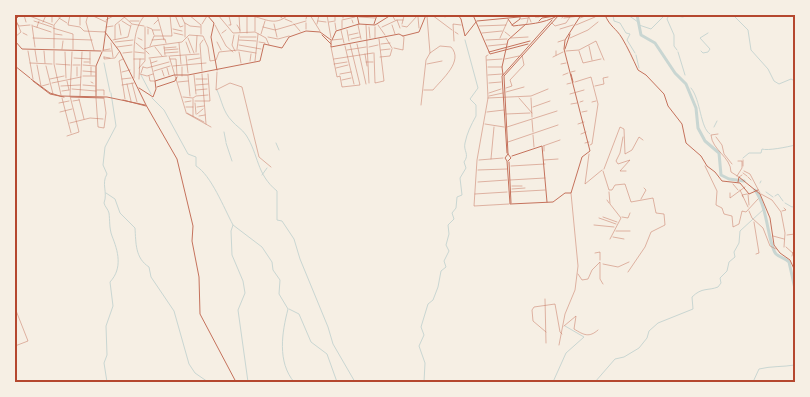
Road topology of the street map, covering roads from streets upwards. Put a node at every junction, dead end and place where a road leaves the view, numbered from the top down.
1 (20, 15) edge
2 (24, 15) edge
3 (27, 15) edge
4 (46, 15) edge
5 (52, 15) edge
6 (58, 15) edge
7 (62, 15) edge
8 (70, 15) edge
9 (80, 15) edge
10 (88, 15) edge
11 (92, 15) edge
12 (108, 15) edge
13 (115, 15) edge
14 (122, 15) edge
15 (127, 15) edge
16 (158, 15) edge
17 (170, 15) edge
18 (175, 15) edge
19 (181, 15) edge
20 (189, 15) edge
21 (195, 15) edge
22 (207, 15) edge
23 (218, 15) edge
24 (239, 15) edge
25 (247, 15) edge
26 (255, 15) edge
27 (278, 15) edge
28 (288, 15) edge
29 (307, 15) edge
30 (310, 15) edge
31 (319, 15) edge
32 (327, 15) edge
33 (336, 15) edge
34 (343, 15) edge
35 (377, 15) edge
36 (391, 15) edge
37 (401, 15) edge
38 (418, 15) edge
39 (425, 15) edge
40 (432, 15) edge
41 (441, 15) edge
42 (458, 15) edge
43 (473, 15) edge
44 (492, 15) edge
45 (508, 15) edge
46 (535, 15) edge
47 (564, 15) edge
48 (588, 15) edge
49 (605, 15) edge
50 (32, 16) edge
51 (137, 16) dead end
52 (141, 16) edge
53 (144, 16) edge
54 (229, 16) dead end
55 (357, 16) edge
56 (369, 16) edge
57 (405, 16) edge
58 (515, 16) edge
59 (539, 16) edge
60 (547, 16) edge
61 (555, 16) edge
62 (558, 16) edge
63 (580, 16) edge
64 (126, 17) junction
65 (372, 17) junction
66 (445, 17) dead end
67 (520, 17) edge
68 (529, 17) edge
69 (595, 17) dead end
70 (16, 18) edge
71 (36, 18) junction
72 (60, 18) junction
73 (352, 18) junction
74 (376, 18) junction
75 (562, 18) dead end
76 (564, 18) dead end
77 (570, 18) junction
78 (40, 19) junction
79 (159, 19) junction
80 (192, 19) junction
81 (284, 19) junction
82 (492, 19) junction
83 (498, 19) junction
84 (508, 19) junction
85 (122, 20) junction
86 (140, 20) junction
87 (265, 20) junction
88 (342, 20) junction
89 (396, 20) junction
90 (403, 20) junction
91 (412, 20) junction
92 (419, 20) junction
93 (34, 21) junction
94 (44, 21) junction
95 (106, 21) junction
96 (306, 21) junction
97 (318, 21) junction
98 (335, 21) junction
99 (423, 21) junction
100 (539, 21) junction
101 (38, 22) junction
102 (118, 22) junction
103 (130, 22) junction
104 (184, 22) junction
105 (273, 22) junction
106 (328, 22) junction
107 (371, 22) dead end
108 (476, 22) junction
109 (552, 22) junction
110 (598, 22) dead end
111 (52, 23) junction
112 (294, 23) junction
113 (353, 23) dead end
114 (392, 23) junction
115 (26, 24) junction
116 (43, 24) junction
117 (68, 24) junction
118 (132, 24) junction
119 (161, 24) junction
120 (378, 24) junction
121 (474, 24) junction
122 (526, 24) junction
123 (47, 25) junction
124 (139, 25) junction
125 (150, 25) dead end
126 (201, 25) junction
127 (215, 25) junction
128 (237, 25) dead end
129 (317, 25) junction
130 (358, 25) junction
131 (366, 25) junction
132 (369, 25) junction
133 (374, 25) junction
134 (498, 25) junction
135 (506, 25) junction
136 (512, 25) junction
137 (574, 25) junction
138 (19, 26) junction
139 (32, 26) junction
140 (115, 26) junction
141 (131, 26) junction
142 (185, 26) junction
143 (227, 26) junction
144 (462, 26) junction
145 (478, 26) junction
146 (531, 26) junction
147 (37, 27) junction
148 (53, 27) junction
149 (80, 27) junction
150 (106, 27) junction
151 (147, 27) junction
152 (202, 27) junction
153 (263, 27) junction
154 (400, 27) junction
155 (41, 28) junction
156 (346, 28) junction
157 (380, 28) junction
158 (394, 28) junction
159 (173, 29) junction
160 (560, 29) dead end
161 (45, 30) junction
162 (153, 30) junction
163 (162, 30) junction
164 (226, 30) dead end
165 (240, 30) junction
166 (275, 30) junction
167 (342, 30) junction
168 (89, 31) junction
169 (184, 31) junction
170 (306, 31) junction
171 (336, 31) junction
172 (419, 31) junction
173 (453, 31) junction
174 (503, 31) junction
175 (21, 32) junction
176 (106, 32) junction
177 (255, 32) junction
178 (300, 32) junction
179 (320, 32) junction
180 (53, 33) junction
181 (172, 33) junction
182 (233, 33) junction
183 (240, 33) junction
184 (247, 33) junction
185 (258, 33) junction
186 (360, 33) junction
187 (481, 33) junction
188 (148, 34) dead end
189 (197, 34) junction
190 (221, 34) junction
191 (261, 34) junction
192 (352, 34) junction
193 (458, 34) dead end
194 (27, 35) dead end
195 (62, 35) dead end
196 (185, 35) junction
197 (201, 35) junction
198 (348, 35) junction
199 (396, 35) junction
200 (154, 36) junction
201 (158, 36) junction
202 (163, 36) junction
203 (188, 36) junction
204 (342, 36) junction
205 (404, 36) junction
206 (15, 37) edge
207 (121, 37) junction
208 (137, 37) junction
209 (239, 37) junction
210 (361, 37) junction
211 (386, 37) junction
212 (528, 37) dead end
213 (595, 37) dead end
214 (33, 38) junction
215 (258, 38) junction
216 (266, 38) junction
217 (379, 38) junction
218 (510, 38) junction
219 (590, 38) dead end
220 (53, 39) junction
221 (63, 39) junction
222 (74, 39) junction
223 (185, 39) junction
224 (204, 39) junction
225 (278, 39) junction
226 (286, 39) junction
227 (343, 39) junction
228 (354, 39) junction
229 (375, 39) junction
230 (499, 39) junction
231 (567, 39) junction
232 (92, 40) junction
233 (113, 40) junction
234 (142, 40) dead end
235 (154, 40) junction
236 (164, 40) junction
237 (170, 40) dead end
238 (238, 40) junction
239 (349, 40) junction
240 (368, 40) junction
241 (484, 40) junction
242 (15, 41) edge
243 (135, 41) junction
244 (258, 41) junction
245 (454, 41) dead end
246 (596, 41) junction
247 (104, 42) junction
248 (145, 42) junction
249 (180, 42) junction
250 (198, 42) junction
251 (217, 42) dead end
252 (357, 42) junction
253 (362, 42) junction
254 (532, 42) junction
255 (558, 42) dead end
256 (592, 42) junction
257 (150, 43) junction
258 (170, 43) junction
259 (190, 43) junction
260 (265, 43) junction
261 (331, 43) junction
262 (390, 43) junction
263 (165, 44) junction
264 (345, 44) junction
265 (350, 44) junction
266 (380, 44) junction
267 (588, 44) junction
268 (134, 45) junction
269 (154, 45) junction
270 (238, 45) junction
271 (269, 45) junction
272 (88, 46) dead end
273 (124, 46) junction
274 (370, 46) junction
275 (486, 46) junction
276 (93, 47) junction
277 (117, 47) junction
278 (176, 47) dead end
279 (367, 47) junction
280 (506, 47) junction
281 (150, 48) junction
282 (164, 48) junction
283 (257, 48) junction
284 (358, 48) junction
285 (363, 48) junction
286 (392, 48) junction
287 (28, 49) junction
288 (35, 49) junction
289 (44, 49) junction
290 (54, 49) junction
291 (64, 49) junction
292 (144, 49) junction
293 (180, 49) junction
294 (262, 49) junction
295 (73, 50) junction
296 (82, 50) junction
297 (90, 50) junction
298 (112, 50) junction
299 (165, 50) junction
300 (351, 50) junction
301 (380, 50) junction
302 (578, 50) junction
303 (95, 51) junction
304 (153, 51) dead end
305 (222, 51) junction
306 (236, 51) junction
307 (346, 51) junction
308 (556, 51) dead end
309 (103, 52) junction
310 (120, 52) junction
311 (133, 52) junction
312 (180, 52) junction
313 (564, 52) junction
314 (125, 53) junction
315 (144, 53) junction
316 (165, 53) junction
317 (206, 53) dead end
318 (252, 53) junction
319 (256, 53) junction
320 (364, 53) junction
321 (368, 53) junction
322 (374, 53) junction
323 (380, 53) junction
324 (430, 53) junction
325 (490, 53) junction
326 (95, 54) dead end
327 (113, 54) junction
328 (118, 54) junction
329 (149, 54) dead end
330 (186, 54) junction
331 (190, 54) junction
332 (195, 54) junction
333 (201, 54) junction
334 (359, 54) junction
335 (180, 55) junction
336 (352, 55) junction
337 (521, 55) junction
338 (123, 56) junction
339 (162, 56) junction
340 (165, 56) junction
341 (169, 56) junction
342 (347, 56) junction
343 (374, 56) junction
344 (556, 56) junction
345 (380, 57) junction
346 (553, 57) dead end
347 (72, 58) junction
348 (82, 58) junction
349 (112, 58) junction
350 (201, 58) junction
351 (367, 58) junction
352 (90, 59) junction
353 (120, 59) junction
354 (133, 59) junction
355 (140, 59) junction
356 (145, 59) junction
357 (332, 59) junction
358 (504, 59) junction
359 (124, 60) junction
360 (170, 60) junction
361 (187, 60) junction
362 (214, 60) junction
363 (354, 60) junction
364 (360, 60) junction
365 (486, 60) junction
366 (157, 61) dead end
367 (349, 61) junction
368 (442, 61) dead end
369 (593, 61) junction
370 (84, 62) dead end
371 (90, 62) junction
372 (367, 62) junction
373 (374, 62) junction
374 (569, 62) junction
375 (30, 63) junction
376 (37, 63) junction
377 (151, 63) junction
378 (254, 63) junction
379 (45, 64) junction
380 (54, 64) junction
381 (64, 64) junction
382 (202, 64) junction
383 (206, 64) dead end
384 (250, 64) junction
385 (334, 64) junction
386 (426, 64) junction
387 (561, 64) dead end
388 (72, 65) junction
389 (77, 65) junction
390 (82, 65) junction
391 (187, 65) junction
392 (242, 65) junction
393 (15, 66) edge
394 (91, 66) junction
395 (96, 66) junction
396 (172, 66) junction
397 (176, 66) junction
398 (182, 66) junction
399 (350, 66) junction
400 (355, 66) junction
401 (142, 67) junction
402 (152, 67) junction
403 (339, 67) junction
404 (367, 67) junction
405 (375, 67) junction
406 (502, 67) junction
407 (134, 68) junction
408 (139, 68) junction
409 (166, 68) junction
410 (335, 68) junction
411 (486, 68) junction
412 (162, 69) junction
413 (130, 70) junction
414 (217, 70) junction
415 (81, 71) junction
416 (154, 71) junction
417 (575, 71) dead end
418 (91, 72) junction
419 (96, 72) junction
420 (121, 72) junction
421 (202, 72) junction
422 (351, 72) junction
423 (367, 72) junction
424 (363, 73) junction
425 (375, 73) junction
426 (570, 73) junction
427 (140, 74) junction
428 (155, 74) junction
429 (193, 74) junction
430 (208, 74) dead end
431 (357, 74) junction
432 (584, 74) dead end
433 (174, 75) junction
434 (188, 75) junction
435 (340, 75) junction
436 (352, 75) junction
437 (487, 75) junction
438 (503, 75) junction
439 (563, 75) dead end
440 (65, 76) junction
441 (81, 76) junction
442 (91, 76) junction
443 (96, 76) junction
444 (133, 76) junction
445 (149, 76) junction
446 (170, 76) junction
447 (182, 76) junction
448 (177, 77) junction
449 (608, 77) dead end
450 (57, 78) junction
451 (76, 78) junction
452 (165, 78) junction
453 (208, 78) junction
454 (353, 78) junction
455 (31, 79) junction
456 (71, 79) junction
457 (122, 79) junction
458 (139, 79) dead end
459 (194, 79) junction
460 (203, 79) junction
461 (585, 79) junction
462 (49, 80) junction
463 (66, 80) junction
464 (81, 80) junction
465 (341, 80) junction
466 (582, 80) junction
467 (34, 81) junction
468 (156, 81) junction
469 (176, 81) junction
470 (189, 81) junction
471 (58, 82) junction
472 (91, 82) dead end
473 (503, 82) junction
474 (573, 82) junction
475 (132, 83) junction
476 (135, 83) junction
477 (369, 83) dead end
478 (487, 83) junction
479 (582, 83) dead end
480 (50, 84) junction
481 (70, 84) junction
482 (95, 84) junction
483 (127, 84) junction
484 (203, 84) junction
485 (209, 84) junction
486 (366, 84) dead end
487 (568, 84) dead end
488 (68, 85) junction
489 (81, 85) junction
490 (122, 85) junction
491 (195, 85) junction
492 (41, 86) junction
493 (354, 86) junction
494 (60, 87) junction
495 (156, 87) junction
496 (524, 87) dead end
497 (594, 87) junction
498 (70, 89) junction
499 (140, 89) junction
500 (209, 89) junction
501 (504, 89) junction
502 (548, 89) dead end
503 (81, 90) junction
504 (95, 90) junction
505 (195, 90) junction
506 (204, 90) junction
507 (423, 90) junction
508 (584, 90) dead end
509 (61, 92) junction
510 (504, 92) junction
511 (488, 93) junction
512 (576, 93) junction
513 (53, 94) junction
514 (570, 94) dead end
515 (204, 95) junction
516 (209, 95) junction
517 (62, 96) junction
518 (190, 96) junction
519 (196, 96) junction
520 (531, 96) junction
521 (70, 97) junction
522 (96, 97) junction
523 (181, 97) junction
524 (518, 97) junction
525 (80, 98) junction
526 (104, 98) junction
527 (193, 98) junction
528 (488, 98) junction
529 (495, 98) junction
530 (504, 98) junction
531 (601, 99) dead end
532 (124, 100) junction
533 (598, 100) junction
534 (71, 101) junction
535 (131, 101) junction
536 (194, 101) junction
537 (204, 101) junction
538 (550, 101) dead end
539 (583, 101) dead end
540 (63, 102) junction
541 (137, 102) junction
542 (183, 102) junction
543 (495, 102) dead end
544 (578, 102) junction
545 (592, 102) dead end
546 (59, 103) dead end
547 (571, 104) dead end
548 (146, 105) junction
549 (421, 105) dead end
550 (184, 107) junction
551 (195, 107) junction
552 (205, 107) junction
553 (531, 107) junction
554 (496, 108) dead end
555 (73, 109) junction
556 (505, 110) junction
557 (65, 111) junction
558 (496, 111) junction
559 (556, 111) dead end
560 (587, 111) dead end
561 (60, 112) dead end
562 (486, 112) junction
563 (581, 112) junction
564 (532, 113) junction
565 (505, 114) junction
566 (576, 114) dead end
567 (195, 115) junction
568 (205, 115) junction
569 (99, 118) junction
570 (84, 119) junction
571 (105, 119) junction
572 (532, 119) junction
573 (198, 120) junction
574 (77, 122) junction
575 (584, 122) junction
576 (206, 123) junction
577 (68, 124) junction
578 (484, 124) junction
579 (578, 124) dead end
580 (64, 125) dead end
581 (494, 126) junction
582 (558, 126) dead end
583 (211, 127) dead end
584 (506, 127) junction
585 (586, 132) junction
586 (71, 134) junction
587 (533, 134) junction
588 (581, 134) dead end
589 (67, 136) dead end
590 (624, 136) junction
591 (560, 140) dead end
592 (643, 140) dead end
593 (507, 142) junction
594 (589, 142) junction
595 (585, 143) dead end
596 (590, 145) junction
597 (543, 146) junction
598 (537, 148) junction
599 (534, 149) junction
600 (589, 152) junction
601 (508, 154) junction
602 (511, 157) junction
603 (505, 158) junction
604 (544, 158) junction
605 (491, 159) junction
606 (558, 159) dead end
607 (477, 160) junction
608 (508, 161) junction
609 (738, 161) dead end
610 (545, 164) junction
611 (732, 164) dead end
612 (706, 165) junction
613 (271, 167) dead end
614 (508, 168) junction
615 (476, 171) junction
616 (603, 171) junction
617 (626, 171) dead end
618 (743, 173) junction
619 (546, 178) junction
620 (509, 180) junction
621 (739, 180) junction
622 (752, 181) junction
623 (476, 182) junction
624 (732, 184) junction
625 (522, 186) dead end
626 (745, 187) junction
627 (510, 188) junction
628 (526, 188) dead end
629 (644, 188) dead end
630 (546, 190) junction
631 (608, 190) junction
632 (739, 190) junction
633 (757, 191) junction
634 (510, 192) junction
635 (730, 193) dead end
636 (760, 193) junction
637 (475, 194) junction
638 (571, 194) junction
639 (749, 194) junction
640 (742, 197) junction
641 (749, 199) junction
642 (758, 199) dead end
643 (607, 200) dead end
644 (744, 200) junction
645 (640, 201) junction
646 (547, 202) junction
647 (511, 204) junction
648 (610, 204) junction
649 (748, 207) junction
650 (784, 208) dead end
651 (781, 212) junction
652 (630, 213) dead end
653 (603, 217) dead end
654 (599, 218) dead end
655 (621, 218) junction
656 (755, 221) junction
657 (619, 222) junction
658 (618, 224) junction
659 (594, 225) dead end
660 (616, 228) junction
661 (614, 230) junction
662 (630, 231) dead end
663 (795, 234) edge
664 (785, 235) junction
665 (772, 236) junction
666 (611, 237) junction
667 (788, 237) junction
668 (610, 239) dead end
669 (624, 239) dead end
670 (785, 240) junction
671 (784, 247) junction
672 (776, 249) junction
673 (789, 250) junction
674 (788, 253) dead end
675 (792, 253) junction
676 (594, 254) dead end
677 (756, 254) dead end
678 (795, 254) edge
679 (792, 256) dead end
680 (629, 262) dead end
681 (601, 263) junction
682 (795, 271) edge
683 (578, 272) junction
684 (628, 272) dead end
685 (604, 284) dead end
686 (545, 299) dead end
687 (546, 305) junction
688 (15, 308) edge
689 (20, 319) junction
690 (15, 321) edge
691 (563, 326) junction
692 (598, 330) dead end
693 (546, 332) junction
694 (562, 334) junction
695 (546, 343) dead end
696 (559, 345) dead end
697 (15, 346) edge
698 (236, 382) edge

1 - 70 street
2 - 115 street
3 - 50 street
4 - 94 street
5 - 111 street
6 - 72 street
7 - 72 street
8 - 117 street
9 - 149 street
10 - 168 street
11 - 95 street
12 - 95 street
13 - 95 street
14 - 64 street
15 - 64 street
16 - 79 street
17 - 159 street
18 - 142 street
19 - 104 street
20 - 80 street
21 - 80 street
22 - 126 street
22 - 127 street
23 - 143 street
24 - 165 street
25 - 26 street
25 - 184 street
26 - 87 street
26 - 177 street
27 - 81 street
28 - 81 street
29 - 96 street
30 - 129 street
31 - 97 street
32 - 106 street
33 - 98 street
34 - 88 street
35 - 74 street
36 - 89 street
36 - 120 street
37 - 57 street
38 - 91 street
38 - 92 street
39 - 99 street
39 - 324 street
40 - 173 street
41 - 66 street
42 - 144 street
43 - 108 street
44 - 82 street
45 - 84 street
46 - 59 street
47 - 75 street
48 - 63 street
49 - 612 street
50 - 71 street
51 - 52 street
52 - 86 street
53 - 86 street
54 - 143 street
55 - 56 street
55 - 73 street
55 - 130 street
56 - 65 street
57 - 90 street
58 - 67 street
58 - 84 street
59 - 100 street
60 - 61 street
60 - 100 street
61 - 62 street
61 - 109 street
61 - 109 street
63 - 77 street
63 - 137 street
64 - 85 street
64 - 103 street
65 - 74 street
65 - 107 street
67 - 68 street
67 - 136 street
68 - 122 street
68 - 146 street
69 - 137 street
70 - 138 street
71 - 78 street
71 - 93 street
72 - 117 street
72 - 148 street
73 - 88 street
73 - 113 street
74 - 133 street
76 - 77 street
77 - 109 street
78 - 94 street
78 - 101 street
79 - 119 street
79 - 119 street
80 - 126 street
81 - 105 street
81 - 112 street
82 - 83 street
82 - 108 street
83 - 84 street
83 - 134 street
84 - 135 street
84 - 136 street
85 - 102 street
85 - 141 street
86 - 103 street
86 - 124 street
87 - 105 street
87 - 153 street
88 - 167 street
89 - 90 street
89 - 114 street
89 - 154 street
90 - 154 street
91 - 92 street
91 - 154 street
92 - 99 street
92 - 172 street
93 - 101 street
93 - 139 street
94 - 111 street
94 - 116 street
95 - 150 street
96 - 112 street
96 - 170 street
97 - 106 street
97 - 129 street
98 - 106 street
98 - 171 street
99 - 172 street
100 - 109 street
100 - 146 street
101 - 116 street
101 - 147 street
102 - 140 street
102 - 207 street
103 - 118 street
104 - 142 street
104 - 152 street
105 - 166 street
106 - 261 street
108 - 121 street
108 - 145 street
109 - 254 street
110 - 231 street
111 - 148 street
112 - 166 street
112 - 178 street
114 - 157 street
114 - 158 street
115 - 138 street
115 - 139 street
116 - 123 street
116 - 155 street
117 - 149 street
118 - 124 street
118 - 141 street
119 - 163 street
120 - 133 street
120 - 157 street
121 - 144 street
121 - 145 street
122 - 136 street
122 - 146 street
122 - 218 street
123 - 148 street
123 - 161 street
124 - 151 street
124 - 208 street
125 - 151 street
126 - 152 street
127 - 190 street
127 - 362 street
128 - 165 street
129 - 179 street
130 - 131 street
130 - 156 street
130 - 186 street
131 - 132 street
131 - 240 street
132 - 133 street
132 - 240 street
133 - 229 street
134 - 135 street
134 - 145 street
135 - 174 street
137 - 160 street
137 - 231 street
138 - 175 street
139 - 147 street
139 - 214 street
140 - 150 street
140 - 233 street
141 - 207 street
142 - 169 street
143 - 182 street
144 - 173 street
145 - 187 street
147 - 155 street
148 - 180 street
148 - 222 street
149 - 168 street
150 - 176 street
151 - 162 street
151 - 188 street
151 - 248 street
152 - 197 street
153 - 166 street
153 - 191 street
154 - 158 street
155 - 161 street
156 - 167 street
156 - 198 street
157 - 211 street
158 - 199 street
159 - 169 street
159 - 181 street
161 - 180 street
162 - 163 street
162 - 200 street
163 - 202 street
164 - 190 street
165 - 183 street
166 - 225 street
167 - 171 street
167 - 204 street
168 - 176 street
168 - 232 street
169 - 196 street
170 - 178 street
170 - 179 street
171 - 261 street
172 - 205 street
173 - 193 street
173 - 245 street
174 - 187 street
174 - 218 street
174 - 230 street
175 - 194 street
175 - 206 street
176 - 233 street
176 - 247 street
177 - 184 street
177 - 185 street
178 - 226 street
179 - 261 street
180 - 195 street
180 - 220 street
181 - 196 street
181 - 202 street
182 - 183 street
182 - 306 street
183 - 184 street
183 - 209 street
185 - 191 street
185 - 215 street
186 - 192 street
186 - 210 street
187 - 241 street
189 - 197 street
189 - 203 street
189 - 250 street
190 - 306 street
191 - 216 street
192 - 198 street
192 - 228 street
196 - 223 street
197 - 224 street
198 - 204 street
198 - 239 street
199 - 205 street
199 - 211 street
200 - 201 street
200 - 235 street
200 - 235 street
201 - 202 street
201 - 235 street
202 - 236 street
203 - 223 street
203 - 259 street
204 - 227 street
205 - 286 street
207 - 233 street
208 - 234 street
208 - 243 street
209 - 215 street
209 - 238 street
210 - 228 street
210 - 253 street
211 - 217 street
211 - 262 street
212 - 218 street
213 - 246 street
214 - 220 street
214 - 288 street
215 - 244 street
216 - 225 street
216 - 271 street
217 - 229 street
217 - 266 street
218 - 230 street
218 - 280 street
219 - 256 street
220 - 221 street
220 - 290 street
221 - 222 street
221 - 291 street
222 - 232 street
222 - 295 street
223 - 249 street
223 - 331 street
224 - 333 street
224 - 362 street
225 - 226 street
226 - 271 street
227 - 261 street
227 - 264 street
228 - 239 street
229 - 240 street
230 - 241 street
231 - 255 street
231 - 313 street
232 - 276 street
233 - 243 street
233 - 247 street
233 - 277 street
233 - 298 street
235 - 236 street
235 - 257 street
235 - 269 street
235 - 269 street
236 - 263 street
237 - 258 street
238 - 244 street
238 - 270 street
239 - 265 street
240 - 253 street
240 - 274 street
240 - 279 street
241 - 275 street
242 - 287 street
243 - 268 street
243 - 292 street
244 - 260 street
244 - 283 street
246 - 256 street
246 - 369 street
247 - 309 street
248 - 257 street
248 - 292 street
249 - 258 street
249 - 293 street
250 - 259 street
250 - 332 street
251 - 305 street
252 - 253 street
252 - 265 street
252 - 284 street
253 - 285 street
254 - 280 street
254 - 337 street
256 - 267 street
257 - 281 street
258 - 263 street
259 - 332 street
260 - 271 street
260 - 294 street
261 - 264 street
261 - 357 street
262 - 266 street
262 - 286 street
263 - 269 street
263 - 282 street
264 - 265 street
264 - 307 street
265 - 300 street
266 - 274 street
266 - 301 street
267 - 302 street
267 - 369 street
268 - 273 street
268 - 311 street
269 - 281 street
269 - 339 street
270 - 283 street
270 - 306 street
272 - 276 street
273 - 277 street
273 - 314 street
274 - 279 street
275 - 280 street
275 - 325 street
276 - 303 street
277 - 310 street
278 - 282 street
279 - 285 street
279 - 321 street
280 - 325 street
280 - 358 street
281 - 292 street
281 - 304 street
282 - 299 street
283 - 294 street
283 - 319 street
284 - 285 street
284 - 300 street
284 - 334 street
285 - 320 street
286 - 301 street
286 - 345 street
287 - 288 street
287 - 375 street
288 - 289 street
288 - 376 street
289 - 290 street
289 - 379 street
290 - 291 street
290 - 380 street
291 - 295 street
291 - 381 street
292 - 315 street
292 - 329 street
293 - 299 street
293 - 312 street
294 - 378 street
295 - 296 street
295 - 347 street
296 - 297 street
296 - 348 street
297 - 303 street
297 - 352 street
298 - 309 street
298 - 327 street
299 - 316 street
300 - 307 street
300 - 336 street
301 - 323 street
302 - 313 street
302 - 369 street
303 - 309 street
303 - 326 street
305 - 306 street
305 - 362 street
306 - 318 street
306 - 392 street
307 - 342 street
308 - 344 street
309 - 349 street
309 - 395 street
310 - 314 street
310 - 328 street
310 - 338 street
311 - 314 street
311 - 315 street
311 - 354 street
312 - 316 street
312 - 335 street
313 - 344 street
313 - 374 street
315 - 356 street
316 - 340 street
317 - 333 street
318 - 319 street
318 - 384 street
319 - 378 street
320 - 321 street
320 - 334 street
320 - 351 street
321 - 322 street
321 - 351 street
322 - 323 street
322 - 343 street
323 - 345 street
324 - 386 street
324 - 507 street
325 - 365 street
327 - 328 street
327 - 349 street
328 - 349 street
330 - 331 street
330 - 335 street
330 - 361 street
331 - 332 street
332 - 333 street
333 - 350 street
334 - 336 street
334 - 364 street
335 - 341 street
335 - 398 street
336 - 342 street
336 - 363 street
337 - 358 street
337 - 438 street
337 - 501 street
338 - 353 street
338 - 359 street
339 - 340 street
339 - 377 street
340 - 341 street
341 - 360 street
342 - 357 street
342 - 367 street
343 - 351 street
343 - 373 street
344 - 346 street
345 - 425 street
347 - 348 street
347 - 388 street
348 - 352 street
348 - 390 street
350 - 361 street
350 - 382 street
351 - 364 street
351 - 372 street
352 - 371 street
353 - 359 street
353 - 420 street
354 - 355 street
354 - 407 street
355 - 356 street
355 - 408 street
356 - 401 street
357 - 385 street
358 - 365 street
358 - 406 street
359 - 413 street
360 - 396 street
360 - 397 street
360 - 402 street
361 - 391 street
362 - 414 street
363 - 367 street
363 - 400 street
364 - 424 street
365 - 411 street
366 - 377 street
367 - 385 street
367 - 399 street
368 - 386 street
370 - 371 street
371 - 394 street
372 - 373 street
372 - 404 street
373 - 405 street
374 - 387 street
374 - 426 street
375 - 376 street
375 - 467 street
376 - 379 street
376 - 492 street
377 - 402 street
378 - 384 street
379 - 380 street
379 - 462 street
380 - 381 street
380 - 450 street
381 - 388 street
381 - 440 street
382 - 383 street
382 - 391 street
382 - 421 street
384 - 392 street
385 - 410 street
386 - 507 street
388 - 389 street
388 - 456 street
389 - 390 street
389 - 451 street
390 - 394 street
390 - 415 street
391 - 398 street
391 - 434 street
392 - 414 street
393 - 455 street
394 - 395 street
394 - 418 street
395 - 419 street
396 - 397 street
396 - 409 street
396 - 433 street
397 - 398 street
397 - 448 street
398 - 447 street
399 - 400 street
399 - 403 street
399 - 422 street
400 - 431 street
401 - 402 street
401 - 408 street
401 - 427 street
402 - 416 street
403 - 410 street
403 - 435 street
404 - 405 street
404 - 423 street
405 - 425 street
406 - 411 street
406 - 438 street
407 - 408 street
407 - 444 street
408 - 427 street
409 - 412 street
409 - 446 street
410 - 435 street
411 - 437 street
412 - 416 street
412 - 452 street
413 - 420 street
413 - 444 street
414 - 421 street
414 - 613 street
415 - 418 street
415 - 441 street
416 - 428 street
417 - 426 street
418 - 419 street
418 - 442 street
419 - 443 street
420 - 457 street
421 - 429 street
421 - 460 street
422 - 435 street
422 - 436 street
423 - 424 street
423 - 425 street
423 - 477 street
424 - 431 street
424 - 486 street
426 - 439 street
426 - 474 street
427 - 445 street
427 - 458 street
428 - 445 street
428 - 468 street
429 - 434 street
429 - 459 street
430 - 453 street
431 - 436 street
431 - 493 street
432 - 461 street
433 - 446 street
433 - 448 street
433 - 469 street
434 - 447 street
434 - 470 street
435 - 465 street
436 - 454 street
437 - 438 street
437 - 478 street
438 - 473 street
440 - 450 street
440 - 463 street
441 - 442 street
441 - 451 street
441 - 464 street
442 - 443 street
443 - 482 street
444 - 457 street
444 - 476 street
445 - 468 street
446 - 452 street
447 - 448 street
448 - 469 street
449 - 497 street
450 - 462 street
450 - 471 street
451 - 456 street
451 - 464 street
452 - 468 street
453 - 460 street
453 - 485 street
454 - 465 street
454 - 493 street
455 - 467 street
455 - 517 street
456 - 463 street
456 - 481 street
457 - 490 street
459 - 460 street
459 - 491 street
460 - 484 street
461 - 466 street
461 - 497 street
462 - 480 street
463 - 471 street
463 - 488 street
464 - 489 street
465 - 493 street
466 - 474 street
466 - 479 street
467 - 492 street
468 - 495 street
469 - 470 street
469 - 495 street
469 - 523 street
470 - 518 street
471 - 480 street
471 - 494 street
472 - 482 street
473 - 478 street
473 - 501 street
474 - 487 street
474 - 512 street
475 - 476 street
475 - 483 street
475 - 541 street
476 - 499 street
478 - 511 street
480 - 492 street
480 - 513 street
481 - 488 street
481 - 489 street
481 - 498 street
482 - 489 street
482 - 504 street
483 - 490 street
483 - 535 street
484 - 485 street
484 - 491 street
484 - 506 street
485 - 500 street
488 - 494 street
488 - 498 street
489 - 503 street
490 - 532 street
491 - 505 street
492 - 513 street
494 - 509 street
495 - 499 street
496 - 510 street
497 - 533 street
498 - 503 street
498 - 509 street
498 - 521 street
499 - 548 street
500 - 506 street
500 - 516 street
501 - 510 street
501 - 511 street
502 - 520 street
503 - 504 street
503 - 525 street
504 - 522 street
504 - 526 street
505 - 506 street
505 - 519 street
506 - 515 street
507 - 549 street
508 - 512 street
509 - 517 street
510 - 528 street
510 - 530 street
511 - 528 street
512 - 514 street
512 - 544 street
513 - 517 street
515 - 516 street
515 - 519 street
515 - 537 street
516 - 537 street
517 - 521 street
517 - 540 street
518 - 523 street
518 - 527 street
519 - 527 street
520 - 524 street
520 - 553 street
521 - 525 street
521 - 534 street
522 - 525 street
522 - 526 street
522 - 569 street
523 - 542 street
524 - 530 street
524 - 564 street
525 - 534 street
525 - 570 street
526 - 532 street
526 - 571 street
527 - 536 street
528 - 529 street
528 - 562 street
529 - 530 street
529 - 543 street
530 - 556 street
531 - 533 street
532 - 535 street
532 - 548 street
533 - 545 street
533 - 596 street
534 - 540 street
534 - 555 street
535 - 541 street
536 - 537 street
536 - 542 street
536 - 551 street
537 - 552 street
538 - 553 street
539 - 544 street
540 - 546 street
540 - 557 street
541 - 548 street
542 - 550 street
544 - 547 street
544 - 563 street
548 - 698 street
550 - 551 street
550 - 567 street
551 - 552 street
551 - 567 street
552 - 567 street
552 - 568 street
553 - 564 street
554 - 558 street
555 - 557 street
555 - 574 street
556 - 558 street
556 - 565 street
557 - 561 street
557 - 577 street
558 - 562 street
559 - 572 street
560 - 563 street
562 - 578 street
563 - 566 street
563 - 575 street
564 - 565 street
564 - 572 street
565 - 584 street
567 - 568 street
567 - 573 street
567 - 573 street
568 - 576 street
569 - 570 street
569 - 571 street
569 - 571 street
570 - 574 street
572 - 584 street
572 - 587 street
573 - 576 street
574 - 577 street
574 - 586 street
575 - 579 street
575 - 585 street
576 - 583 street
577 - 580 street
577 - 586 street
578 - 581 street
578 - 607 street
581 - 584 street
581 - 605 street
582 - 587 street
584 - 593 street
585 - 588 street
585 - 594 street
586 - 589 street
587 - 593 street
587 - 599 street
590 - 592 street
590 - 616 street
590 - 617 street
591 - 597 street
593 - 601 street
594 - 595 street
594 - 596 street
596 - 600 street
597 - 598 street
597 - 604 street
598 - 599 street
598 - 604 street
599 - 602 street
600 - 616 street
600 - 638 street
601 - 602 street
601 - 603 street
602 - 608 street
603 - 605 street
603 - 608 street
604 - 606 street
604 - 610 street
605 - 607 street
607 - 615 street
608 - 614 street
609 - 621 street
610 - 614 street
610 - 619 street
611 - 621 street
612 - 624 street
612 - 649 street
614 - 615 street
614 - 620 street
615 - 623 street
616 - 631 street
618 - 621 street
618 - 622 street
618 - 622 street
619 - 620 street
619 - 630 street
620 - 623 street
620 - 627 street
620 - 634 street
621 - 624 street
621 - 626 street
621 - 633 street
622 - 636 street
623 - 637 street
624 - 632 street
625 - 627 street
626 - 632 street
626 - 639 street
627 - 628 street
627 - 634 street
629 - 645 street
630 - 634 street
630 - 646 street
631 - 645 street
631 - 648 street
632 - 635 street
632 - 640 street
633 - 636 street
633 - 639 street
634 - 637 street
634 - 647 street
636 - 651 street
636 - 665 street
637 - 647 street
638 - 646 street
638 - 683 street
639 - 640 street
639 - 641 street
640 - 644 street
641 - 644 street
641 - 649 street
642 - 649 street
643 - 648 street
644 - 649 street
645 - 684 street
646 - 647 street
648 - 655 street
649 - 656 street
650 - 651 street
651 - 664 street
652 - 655 street
653 - 657 street
654 - 658 street
655 - 657 street
656 - 672 street
656 - 677 street
657 - 658 street
658 - 660 street
659 - 660 street
660 - 661 street
661 - 662 street
661 - 666 street
663 - 667 street
664 - 667 street
664 - 670 street
665 - 670 street
665 - 672 street
666 - 668 street
666 - 669 street
667 - 670 street
670 - 671 street
671 - 672 street
671 - 673 street
672 - 682 street
673 - 674 street
673 - 675 street
675 - 678 street
675 - 679 street
676 - 681 street
680 - 681 street
681 - 683 street
681 - 685 street
683 - 691 street
686 - 687 street
687 - 693 street
687 - 693 street
687 - 694 street
688 - 689 street
689 - 690 street
689 - 697 street
691 - 692 street
691 - 694 street
693 - 695 street
694 - 696 street

